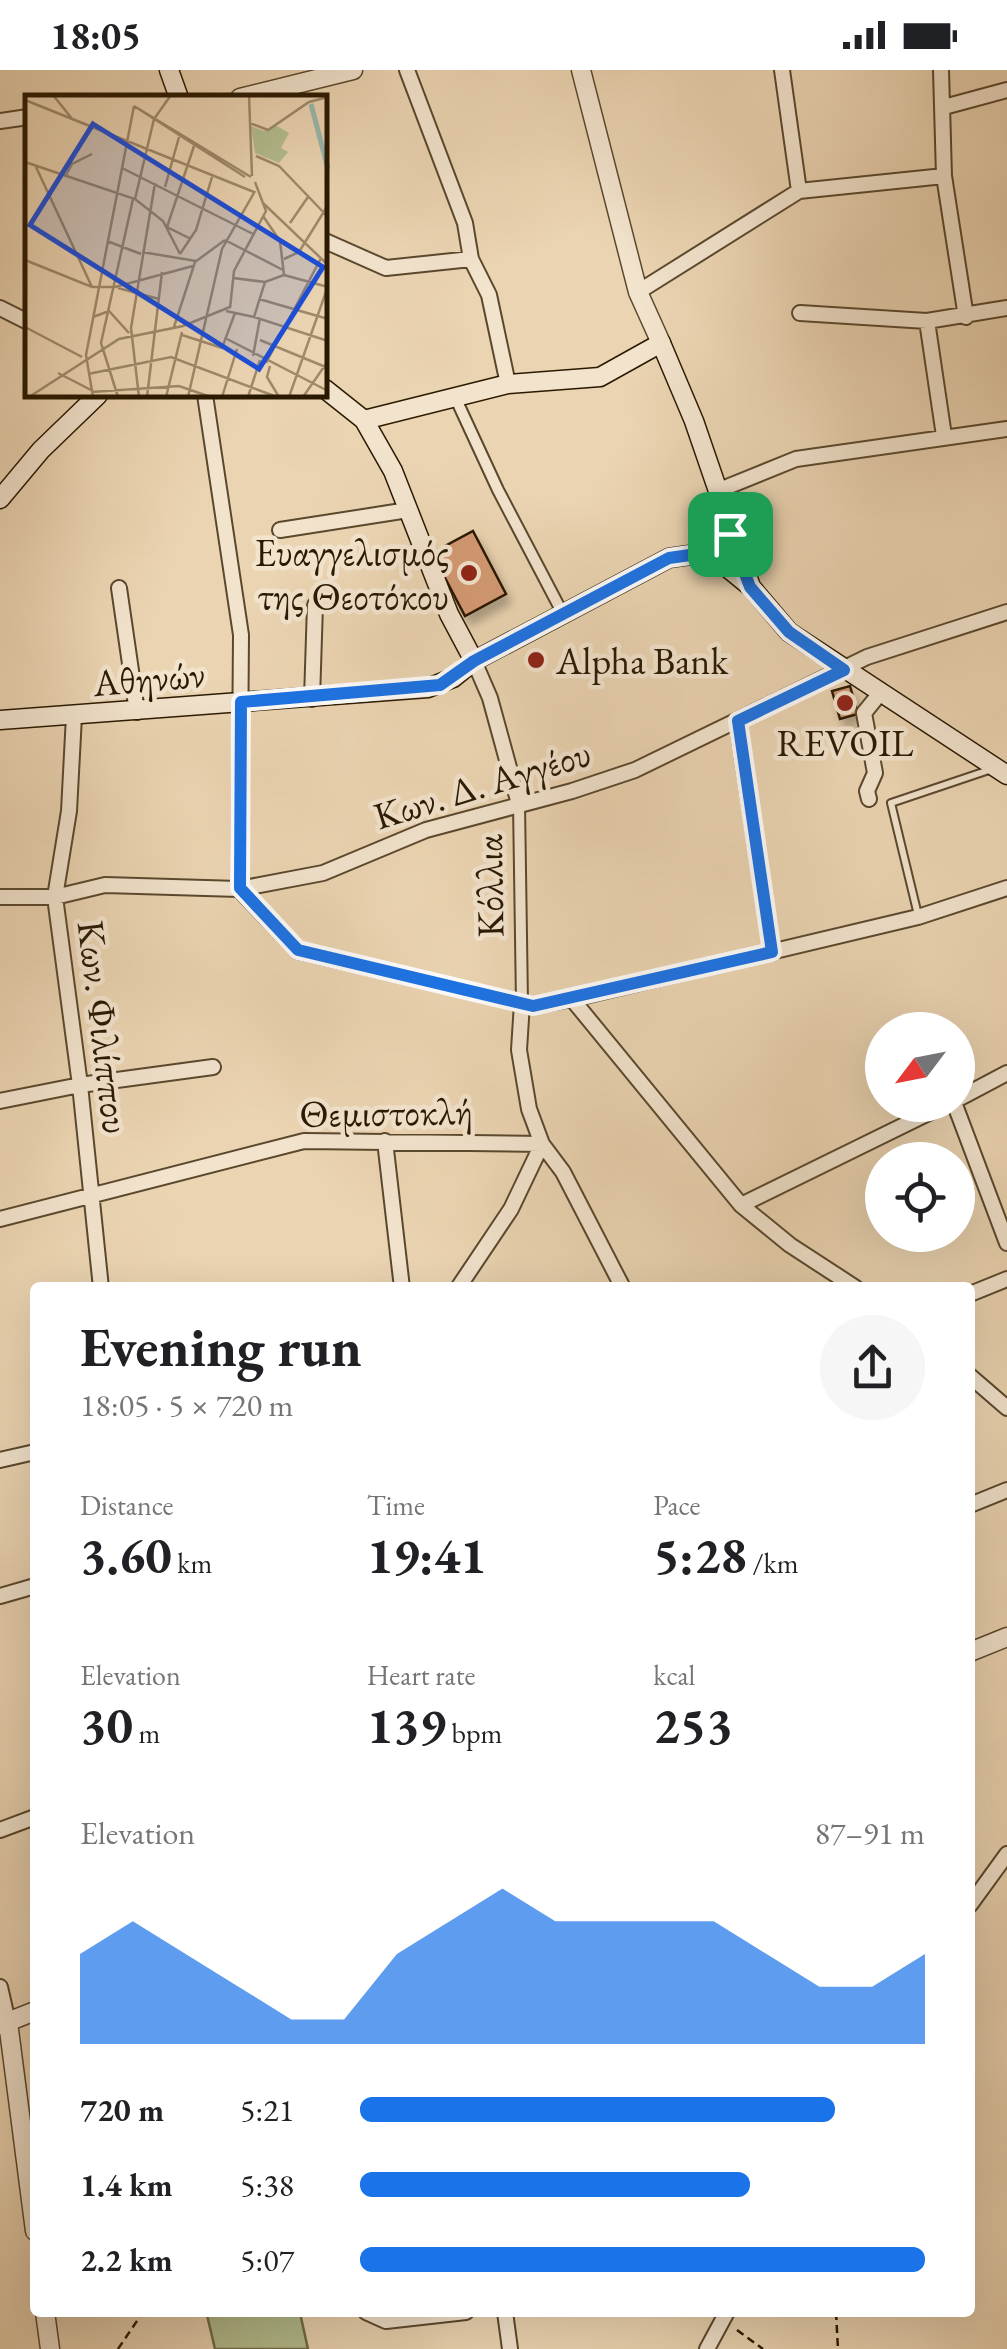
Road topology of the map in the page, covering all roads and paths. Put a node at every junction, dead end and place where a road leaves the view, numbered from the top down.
1 (169, 70) edge
2 (353, 70) edge
3 (407, 70) edge
4 (580, 70) edge
5 (782, 70) edge
6 (941, 70) edge
7 (1007, 90) edge
8 (179, 95) edge
9 (252, 95) edge
10 (944, 107) junction
11 (25, 117) edge
12 (0, 121) edge
13 (944, 176) junction
14 (799, 191) junction
15 (328, 242) edge
16 (471, 259) junction
17 (638, 292) junction
18 (0, 308) edge
19 (1007, 308) edge
20 (800, 314) dead end
21 (966, 317) junction
22 (25, 320) edge
23 (927, 321) junction
24 (661, 343) junction
25 (508, 384) junction
26 (328, 391) edge
27 (455, 397) junction
28 (95, 398) edge
29 (205, 398) edge
30 (364, 420) junction
31 (1007, 429) edge
32 (944, 436) junction
33 (717, 491) junction
34 (0, 500) edge
35 (408, 510) junction
36 (280, 530) dead end
37 (730, 534) junction
38 (700, 554) junction
39 (750, 587) junction
40 (119, 588) dead end
41 (315, 605) dead end
42 (1007, 612) edge
43 (563, 614) junction
44 (474, 661) junction
45 (844, 670) junction
46 (880, 692) junction
47 (312, 698) junction
48 (241, 702) junction
49 (137, 712) junction
50 (74, 716) junction
51 (0, 720) edge
52 (738, 721) junction
53 (1002, 771) edge
54 (869, 799) dead end
55 (519, 804) junction
56 (240, 888) junction
57 (1007, 888) edge
58 (0, 897) edge
59 (55, 897) junction
60 (918, 916) junction
61 (772, 952) junction
62 (572, 1000) junction
63 (522, 1003) junction
64 (214, 1068) dead end
65 (1007, 1073) edge
66 (80, 1085) junction
67 (975, 1091) edge
68 (0, 1101) edge
69 (911, 1122) edge
70 (963, 1122) edge
71 (385, 1141) junction
72 (542, 1144) junction
73 (92, 1194) junction
74 (741, 1206) junction
75 (0, 1219) edge
76 (1007, 1243) edge
77 (1007, 1279) edge
78 (100, 1282) edge
79 (401, 1282) edge
80 (462, 1282) edge
81 (620, 1282) edge
82 (847, 1282) edge
83 (975, 1292) edge
84 (975, 1380) edge
85 (1007, 1408) edge
86 (30, 1453) edge
87 (0, 1460) edge
88 (1007, 1490) edge
89 (975, 1502) edge
90 (30, 1587) edge
91 (0, 1596) edge
92 (1007, 1638) edge
93 (975, 1650) edge
94 (30, 1819) edge
95 (0, 1830) edge
96 (1007, 1854) edge
97 (975, 1899) edge
98 (0, 1987) edge
99 (30, 2013) edge
100 (4, 2023) edge
101 (30, 2197) edge
102 (47, 2317) edge
103 (140, 2317) edge
104 (377, 2317) edge
105 (422, 2317) edge
106 (506, 2317) edge
107 (719, 2317) edge
108 (723, 2317) edge
109 (836, 2317) edge
110 (50, 2349) edge
111 (118, 2349) edge
112 (510, 2349) edge
113 (707, 2349) edge
114 (763, 2349) edge
115 (838, 2349) edge

1 - 8 main road
2 - 9 main road
3 - 16 street
4 - 17 main road
5 - 14 street
6 - 10 street
7 - 10 street
10 - 13 street
11 - 12 street
13 - 14 street
13 - 21 street
14 - 17 street
15 - 16 street
16 - 25 street
17 - 24 main road
18 - 22 street
19 - 21 street
20 - 23 street
21 - 23 street
23 - 32 street
24 - 25 main road
24 - 33 main road
25 - 27 main road
26 - 30 main road
27 - 30 main road
27 - 43 street
28 - 34 main road
29 - 48 street
30 - 35 main road
31 - 32 street
32 - 33 street
33 - 37 main road
35 - 36 street
35 - 44 main road
37 - 38 main road, Αθηνών
37 - 39 main road
38 - 39 main road
38 - 43 main road, Αθηνών
39 - 45 main road
40 - 49 street
41 - 47 street
42 - 45 street, Κων. Δ. Αγγέου
43 - 44 main road, Αθηνών
44 - 47 main road, Αθηνών
44 - 55 street
45 - 46 main road
45 - 52 street, Κων. Δ. Αγγέου
46 - 53 main road
46 - 54 street
47 - 48 main road, Αθηνών
48 - 49 main road, Αθηνών
48 - 56 street
49 - 50 main road, Αθηνών
50 - 51 main road, Αθηνών
50 - 59 street, Κων. Φιλίππου
52 - 55 street, Κων. Δ. Αγγέου
52 - 61 street
53 - 60 lane
55 - 56 street, Κων. Δ. Αγγέου
55 - 63 street, Κόλλια
56 - 59 street, Κων. Δ. Αγγέου
56 - 63 street
57 - 60 street
58 - 59 street, Κων. Δ. Αγγέου
59 - 66 street, Κων. Φιλίππου
60 - 61 street
61 - 62 street
62 - 63 street
62 - 74 street
63 - 72 street, Κόλλια
64 - 66 street
65 - 67 street
66 - 68 street
66 - 73 street, Κων. Φιλίππου
69 - 74 street
70 - 76 street
71 - 72 street, Θεμιστοκλή
71 - 73 street, Θεμιστοκλή
71 - 79 street
72 - 80 street
72 - 81 street, Κόλλια
73 - 75 street, Θεμιστοκλή
73 - 78 street, Κων. Φιλίππου
74 - 82 street
77 - 83 street
84 - 85 street
86 - 87 street
88 - 89 street
90 - 91 street
92 - 93 main road
94 - 95 street
96 - 97 street
98 - 100 street
99 - 100 main road
100 - 101 main road
102 - 110 main road
103 - 111 path
104 - 105 street
106 - 112 street
107 - 113 street
108 - 114 path
109 - 115 path

